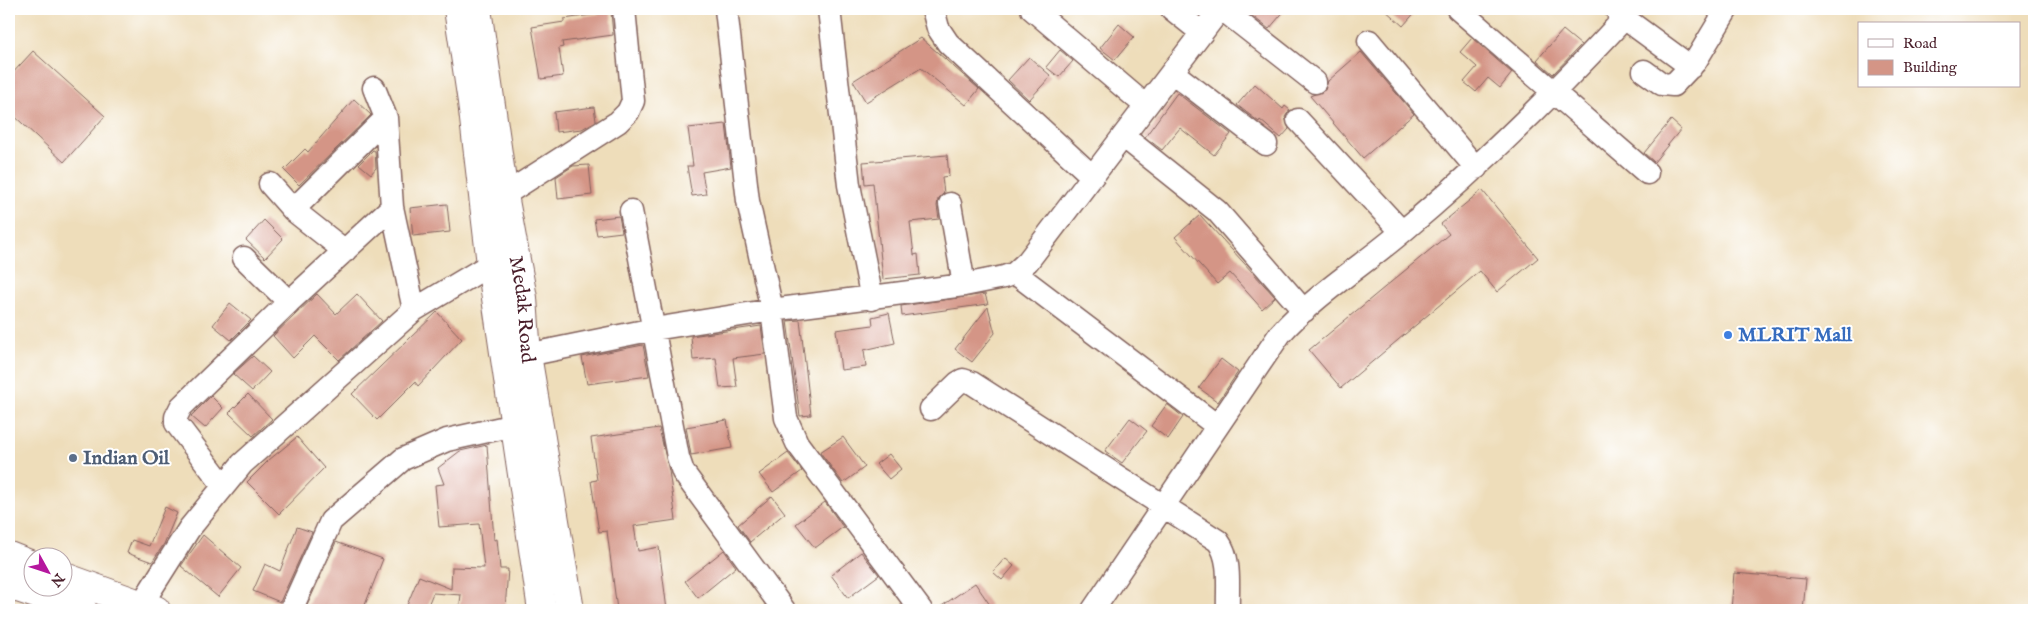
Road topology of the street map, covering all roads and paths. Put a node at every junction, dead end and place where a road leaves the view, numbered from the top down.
1 (458, 9) edge
2 (477, 9) edge
3 (624, 9) edge
4 (726, 9) edge
5 (829, 9) edge
6 (933, 9) edge
7 (1032, 9) edge
8 (1172, 9) edge
9 (1221, 9) edge
10 (1458, 9) edge
11 (1727, 9) edge
12 (1618, 12) edge
13 (1202, 33) junction
14 (1369, 41) dead end
15 (1691, 67) junction
16 (1644, 71) dead end
17 (1172, 72) junction
18 (1315, 82) dead end
19 (374, 88) dead end
20 (1554, 93) junction
21 (1146, 106) junction
22 (386, 118) junction
23 (1298, 120) dead end
24 (1123, 136) junction
25 (1266, 144) dead end
26 (1476, 168) junction
27 (1647, 173) dead end
28 (1092, 176) junction
29 (270, 184) dead end
30 (504, 195) junction
31 (950, 204) dead end
32 (392, 207) junction
33 (292, 210) junction
34 (631, 211) dead end
35 (499, 225) junction
36 (1402, 232) junction
37 (345, 251) junction
38 (244, 258) dead end
39 (491, 264) junction
40 (1015, 273) junction
41 (964, 285) junction
42 (872, 299) junction
43 (288, 302) junction
44 (414, 310) junction
45 (772, 310) junction
46 (1304, 311) junction
47 (654, 329) junction
48 (527, 355) junction
49 (931, 409) dead end
50 (515, 425) junction
51 (1217, 426) junction
52 (223, 485) junction
53 (1164, 507) junction
54 (9, 556) edge
55 (22, 561) edge
56 (72, 580) edge
57 (9, 585) edge
58 (149, 607) edge
59 (292, 608) dead end
60 (83, 610) edge
61 (542, 610) edge
62 (570, 610) edge
63 (784, 610) edge
64 (921, 610) edge
65 (1093, 610) edge
66 (1228, 610) edge

1 - 35 main road
2 - 30 main road, Medak Road
3 - 30 street
4 - 45 street
5 - 42 street
6 - 28 street
7 - 21 street
8 - 13 street
9 - 13 street
9 - 18 street
10 - 20 street
11 - 15 street
12 - 15 street
12 - 20 street
13 - 17 street
14 - 26 street
15 - 16 street
17 - 21 street
17 - 25 street
19 - 22 street
20 - 26 street
20 - 27 street
21 - 24 street
22 - 32 street
22 - 33 street
23 - 36 street
24 - 28 street
24 - 46 street
26 - 36 street
28 - 40 street
29 - 33 street
30 - 35 main road, Medak Road
31 - 41 street
32 - 37 street
32 - 44 street
33 - 37 street
34 - 47 street
35 - 39 main road
35 - 48 main road, Medak Road
36 - 46 street
37 - 43 street
38 - 43 street
39 - 44 street
39 - 50 main road
40 - 41 street
40 - 51 street
41 - 42 street
42 - 45 street
43 - 52 street
44 - 52 street
45 - 47 street
45 - 64 street
46 - 51 street
47 - 48 street
47 - 63 street
48 - 62 main road, Medak Road
49 - 53 street
50 - 59 street
50 - 61 main road
51 - 53 street
52 - 58 street
53 - 65 street
53 - 66 street
54 - 55 main road
56 - 58 main road
57 - 60 main road

